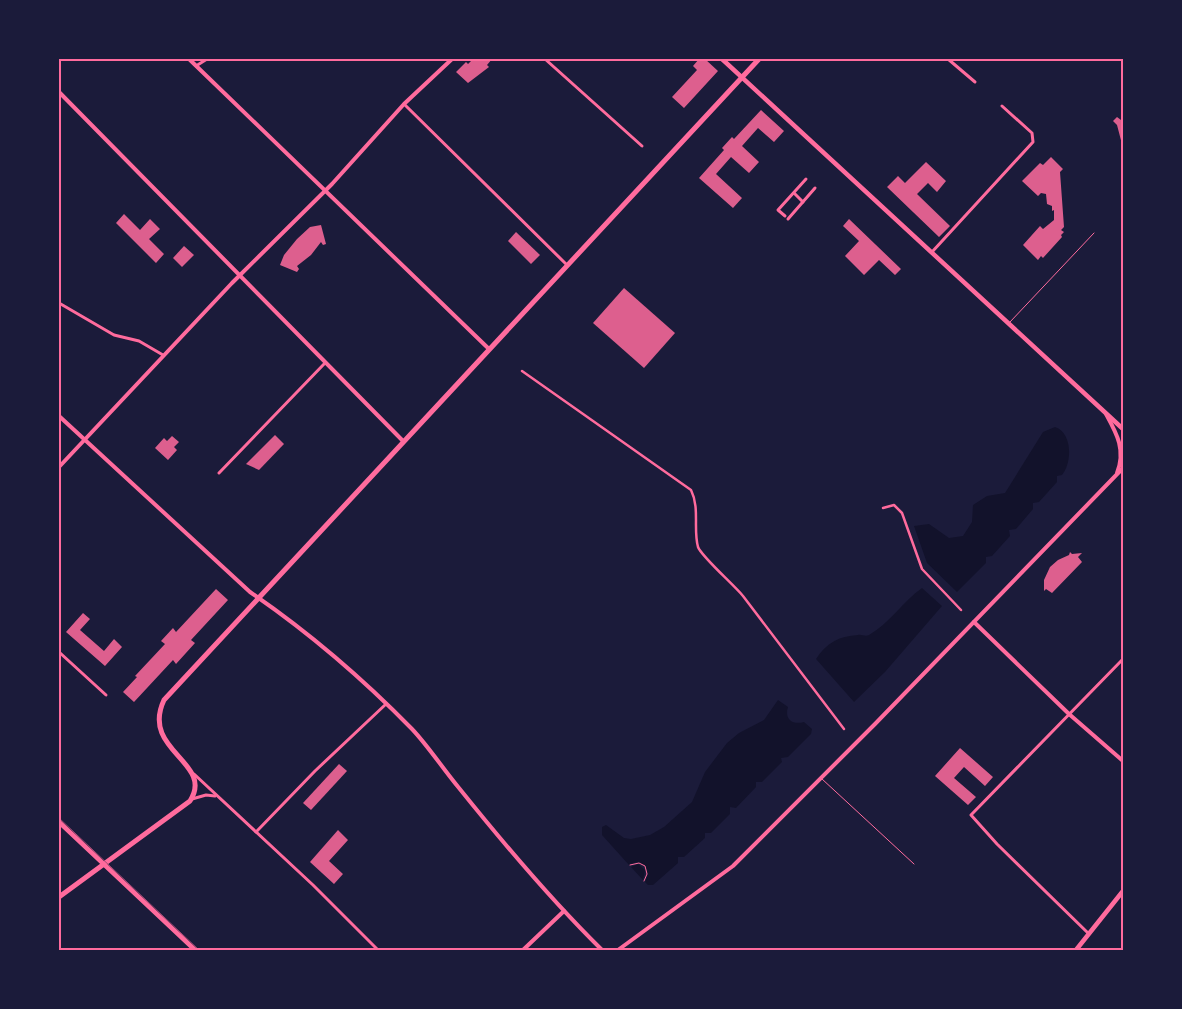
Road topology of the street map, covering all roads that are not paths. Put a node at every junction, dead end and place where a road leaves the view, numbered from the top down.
1 (189, 59) edge
2 (206, 59) edge
3 (452, 59) edge
4 (545, 59) edge
5 (722, 59) edge
6 (759, 59) edge
7 (948, 59) edge
8 (196, 66) junction
9 (742, 78) junction
10 (975, 82) dead end
11 (59, 92) edge
12 (404, 104) junction
13 (1002, 106) dead end
14 (642, 146) dead end
15 (806, 179) dead end
16 (815, 188) dead end
17 (325, 191) junction
18 (794, 193) junction
19 (803, 202) junction
20 (1094, 234) dead end
21 (932, 252) junction
22 (567, 266) junction
23 (238, 276) junction
24 (59, 303) edge
25 (1009, 322) junction
26 (489, 349) junction
27 (163, 355) junction
28 (326, 363) junction
29 (522, 371) dead end
30 (1104, 410) junction
31 (59, 416) edge
32 (1123, 429) edge
33 (84, 439) junction
34 (403, 441) junction
35 (59, 467) edge
36 (1123, 468) edge
37 (219, 473) dead end
38 (1116, 476) junction
39 (883, 508) dead end
40 (260, 598) junction
41 (961, 610) dead end
42 (974, 622) junction
43 (59, 652) edge
44 (1123, 658) edge
45 (106, 695) dead end
46 (386, 704) junction
47 (1069, 714) junction
48 (844, 729) dead end
49 (1123, 762) edge
50 (190, 770) junction
51 (821, 778) junction
52 (215, 796) junction
53 (190, 800) junction
54 (59, 822) edge
55 (256, 832) junction
56 (102, 864) junction
57 (914, 864) dead end
58 (1123, 891) edge
59 (59, 897) edge
60 (564, 911) junction
61 (1089, 934) junction
62 (195, 950) edge
63 (378, 950) edge
64 (523, 950) edge
65 (602, 950) edge
66 (618, 950) edge
67 (1076, 950) edge

1 - 8 street
2 - 8 street
3 - 12 street
4 - 14 street
5 - 9 main road
6 - 9 main road
7 - 10 street
8 - 17 street
9 - 21 main road
9 - 22 main road
11 - 23 street
12 - 17 street
12 - 22 street
13 - 21 street
15 - 18 street
16 - 19 street
17 - 23 street
17 - 26 street
18 - 19 street
18 - 19 street
20 - 25 lane
21 - 25 main road
22 - 26 main road
23 - 27 street
23 - 28 street
24 - 27 street
25 - 30 main road
26 - 34 main road
27 - 33 street
28 - 34 street
28 - 37 street
29 - 48 street
30 - 32 main road
30 - 38 street
31 - 33 street
33 - 35 street
33 - 40 street
34 - 40 main road
36 - 38 street
38 - 42 street
39 - 41 street
40 - 46 street
40 - 50 main road
42 - 47 street
42 - 51 street
43 - 45 street
44 - 47 street
46 - 55 street
46 - 60 street
47 - 49 street
47 - 61 street
50 - 52 street
50 - 53 main road
51 - 57 lane
51 - 66 street
52 - 53 street
52 - 55 street
53 - 56 main road
54 - 56 main road
55 - 63 street
56 - 59 main road
56 - 62 main road
58 - 61 main road
60 - 64 street
60 - 65 street
61 - 67 main road

